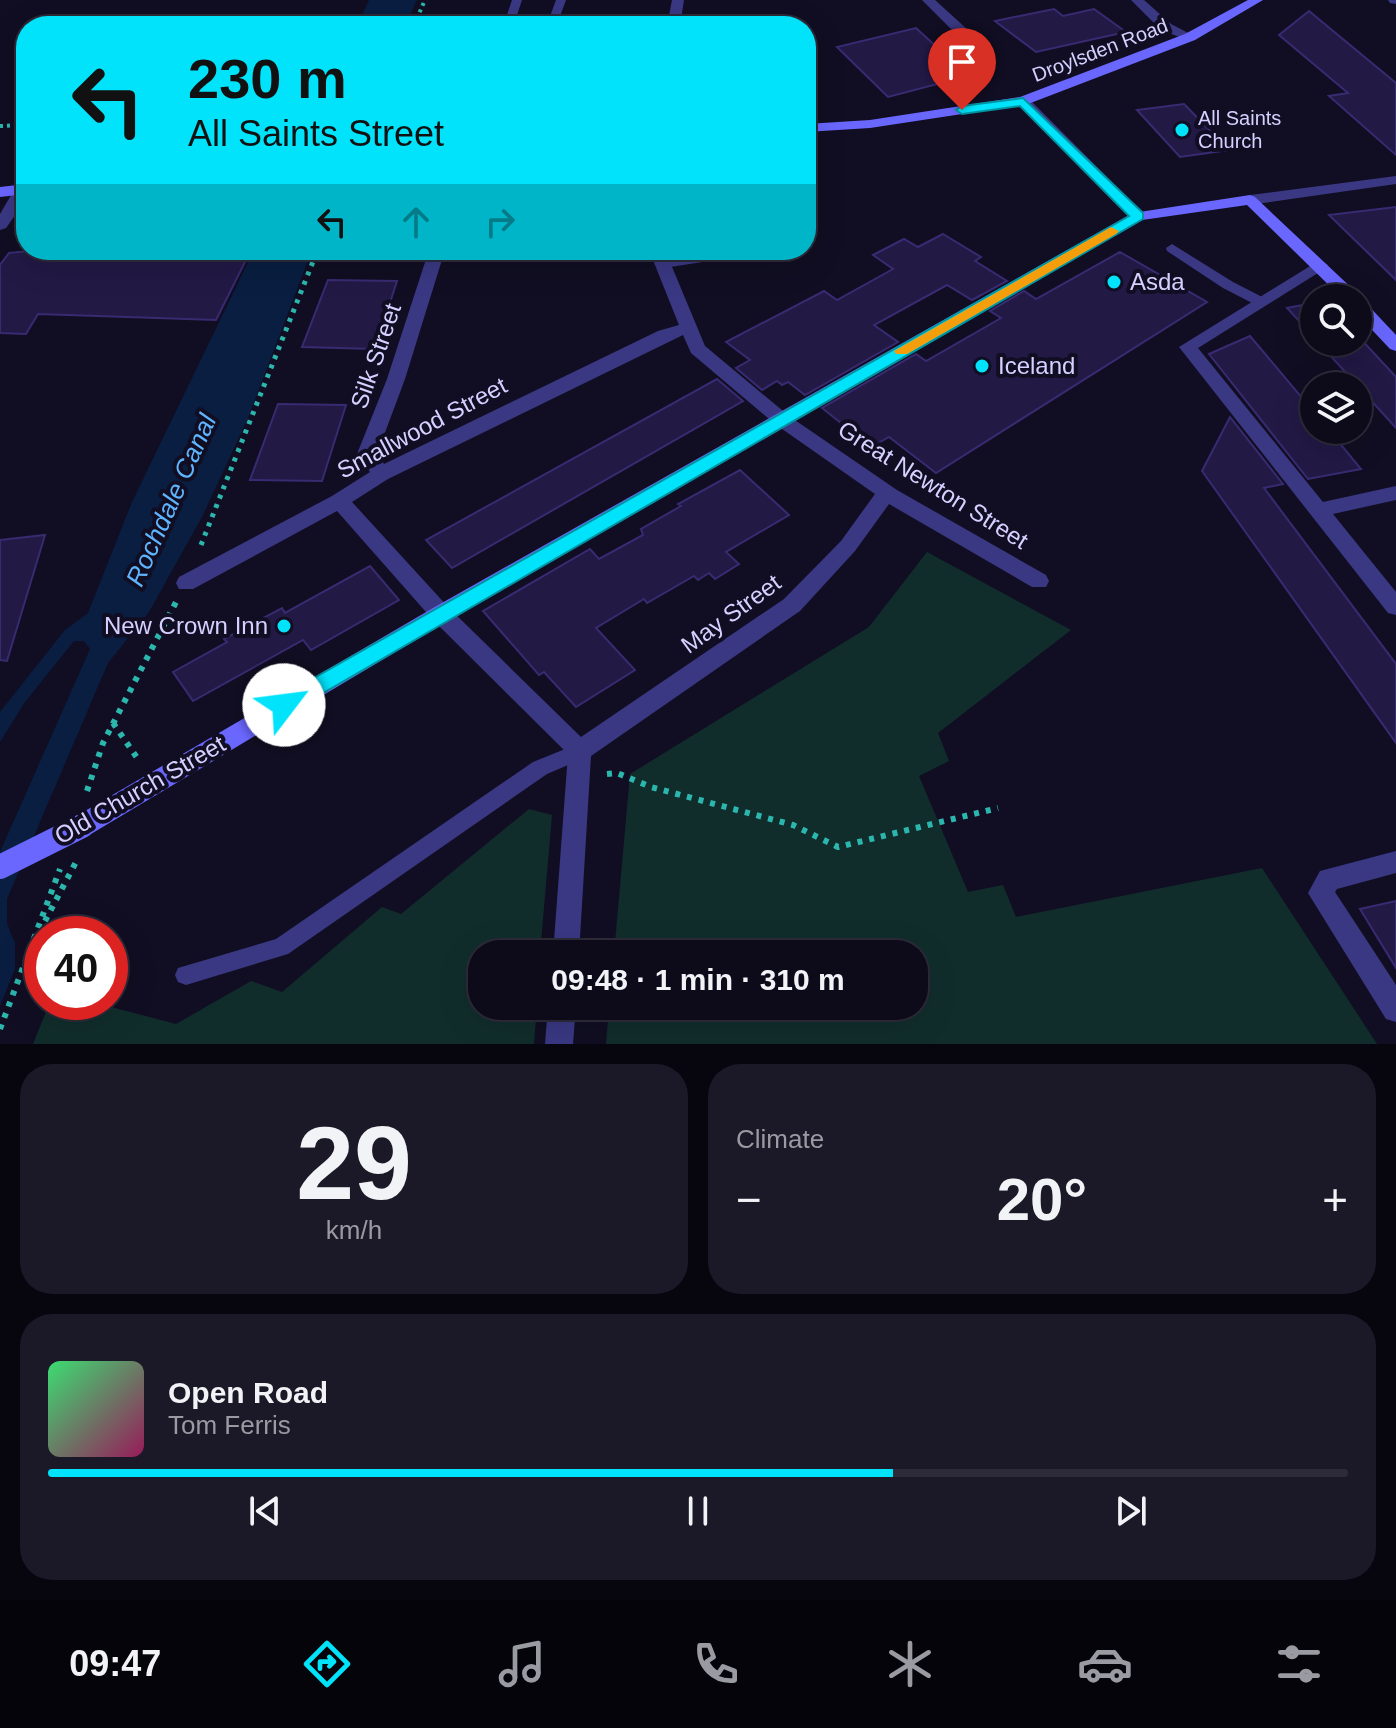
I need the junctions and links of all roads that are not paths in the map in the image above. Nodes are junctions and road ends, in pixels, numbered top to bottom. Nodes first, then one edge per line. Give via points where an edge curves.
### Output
1 (928, 0) edge
2 (1137, 0) edge
3 (1257, 0) edge
4 (963, 33) dead end
5 (1190, 37) junction
6 (1023, 101) junction
7 (816, 127) edge
8 (1396, 180) edge
9 (1250, 200) junction
10 (16, 203) edge
11 (1138, 216) junction
12 (0, 225) edge
13 (1172, 248) dead end
14 (434, 260) edge
15 (661, 260) edge
16 (1320, 265) junction
17 (1338, 284) edge
18 (1261, 302) junction
19 (1372, 320) edge
20 (687, 328) junction
21 (1396, 345) edge
22 (782, 420) junction
23 (381, 474) junction
24 (887, 492) junction
25 (1395, 495) edge
26 (339, 501) junction
27 (1320, 510) junction
28 (1039, 581) dead end
29 (186, 583) road end
30 (1396, 607) edge
31 (441, 614) junction
32 (580, 751) junction
33 (1396, 862) edge
34 (0, 867) edge
35 (567, 940) edge
36 (186, 975) dead end
37 (1396, 1009) edge
38 (561, 1020) edge
39 (559, 1044) edge

1 - 4 street
2 - 5 street via 1166,27
3 - 5 street, Droylsden Road
5 - 6 street, Droylsden Road
6 - 7 street, Droylsden Road
6 - 11 street
8 - 9 street
9 - 11 street, Old Church Street
9 - 16 street
10 - 12 street
11 - 22 street, Old Church Street
13 - 18 lane
14 - 23 street, Silk Street via 367,454
15 - 20 street, Great Newton Street
16 - 17 street
16 - 18 street
18 - 27 street via 1188,347
19 - 21 street
20 - 22 street, Great Newton Street via 697,349
20 - 23 street, Smallwood Street
22 - 24 street, Great Newton Street
22 - 31 street, Old Church Street
23 - 26 street, Smallwood Street
24 - 28 street, Great Newton Street
24 - 32 street, May Street via 848,546 792,605
25 - 27 street
26 - 29 street, Smallwood Street
26 - 31 street
27 - 30 street
31 - 32 street
31 - 34 street, Old Church Street, bridge via 92,820
32 - 35 street
32 - 36 lane via 540,768 281,947
33 - 37 street via 1329,879 1321,893
38 - 39 street

